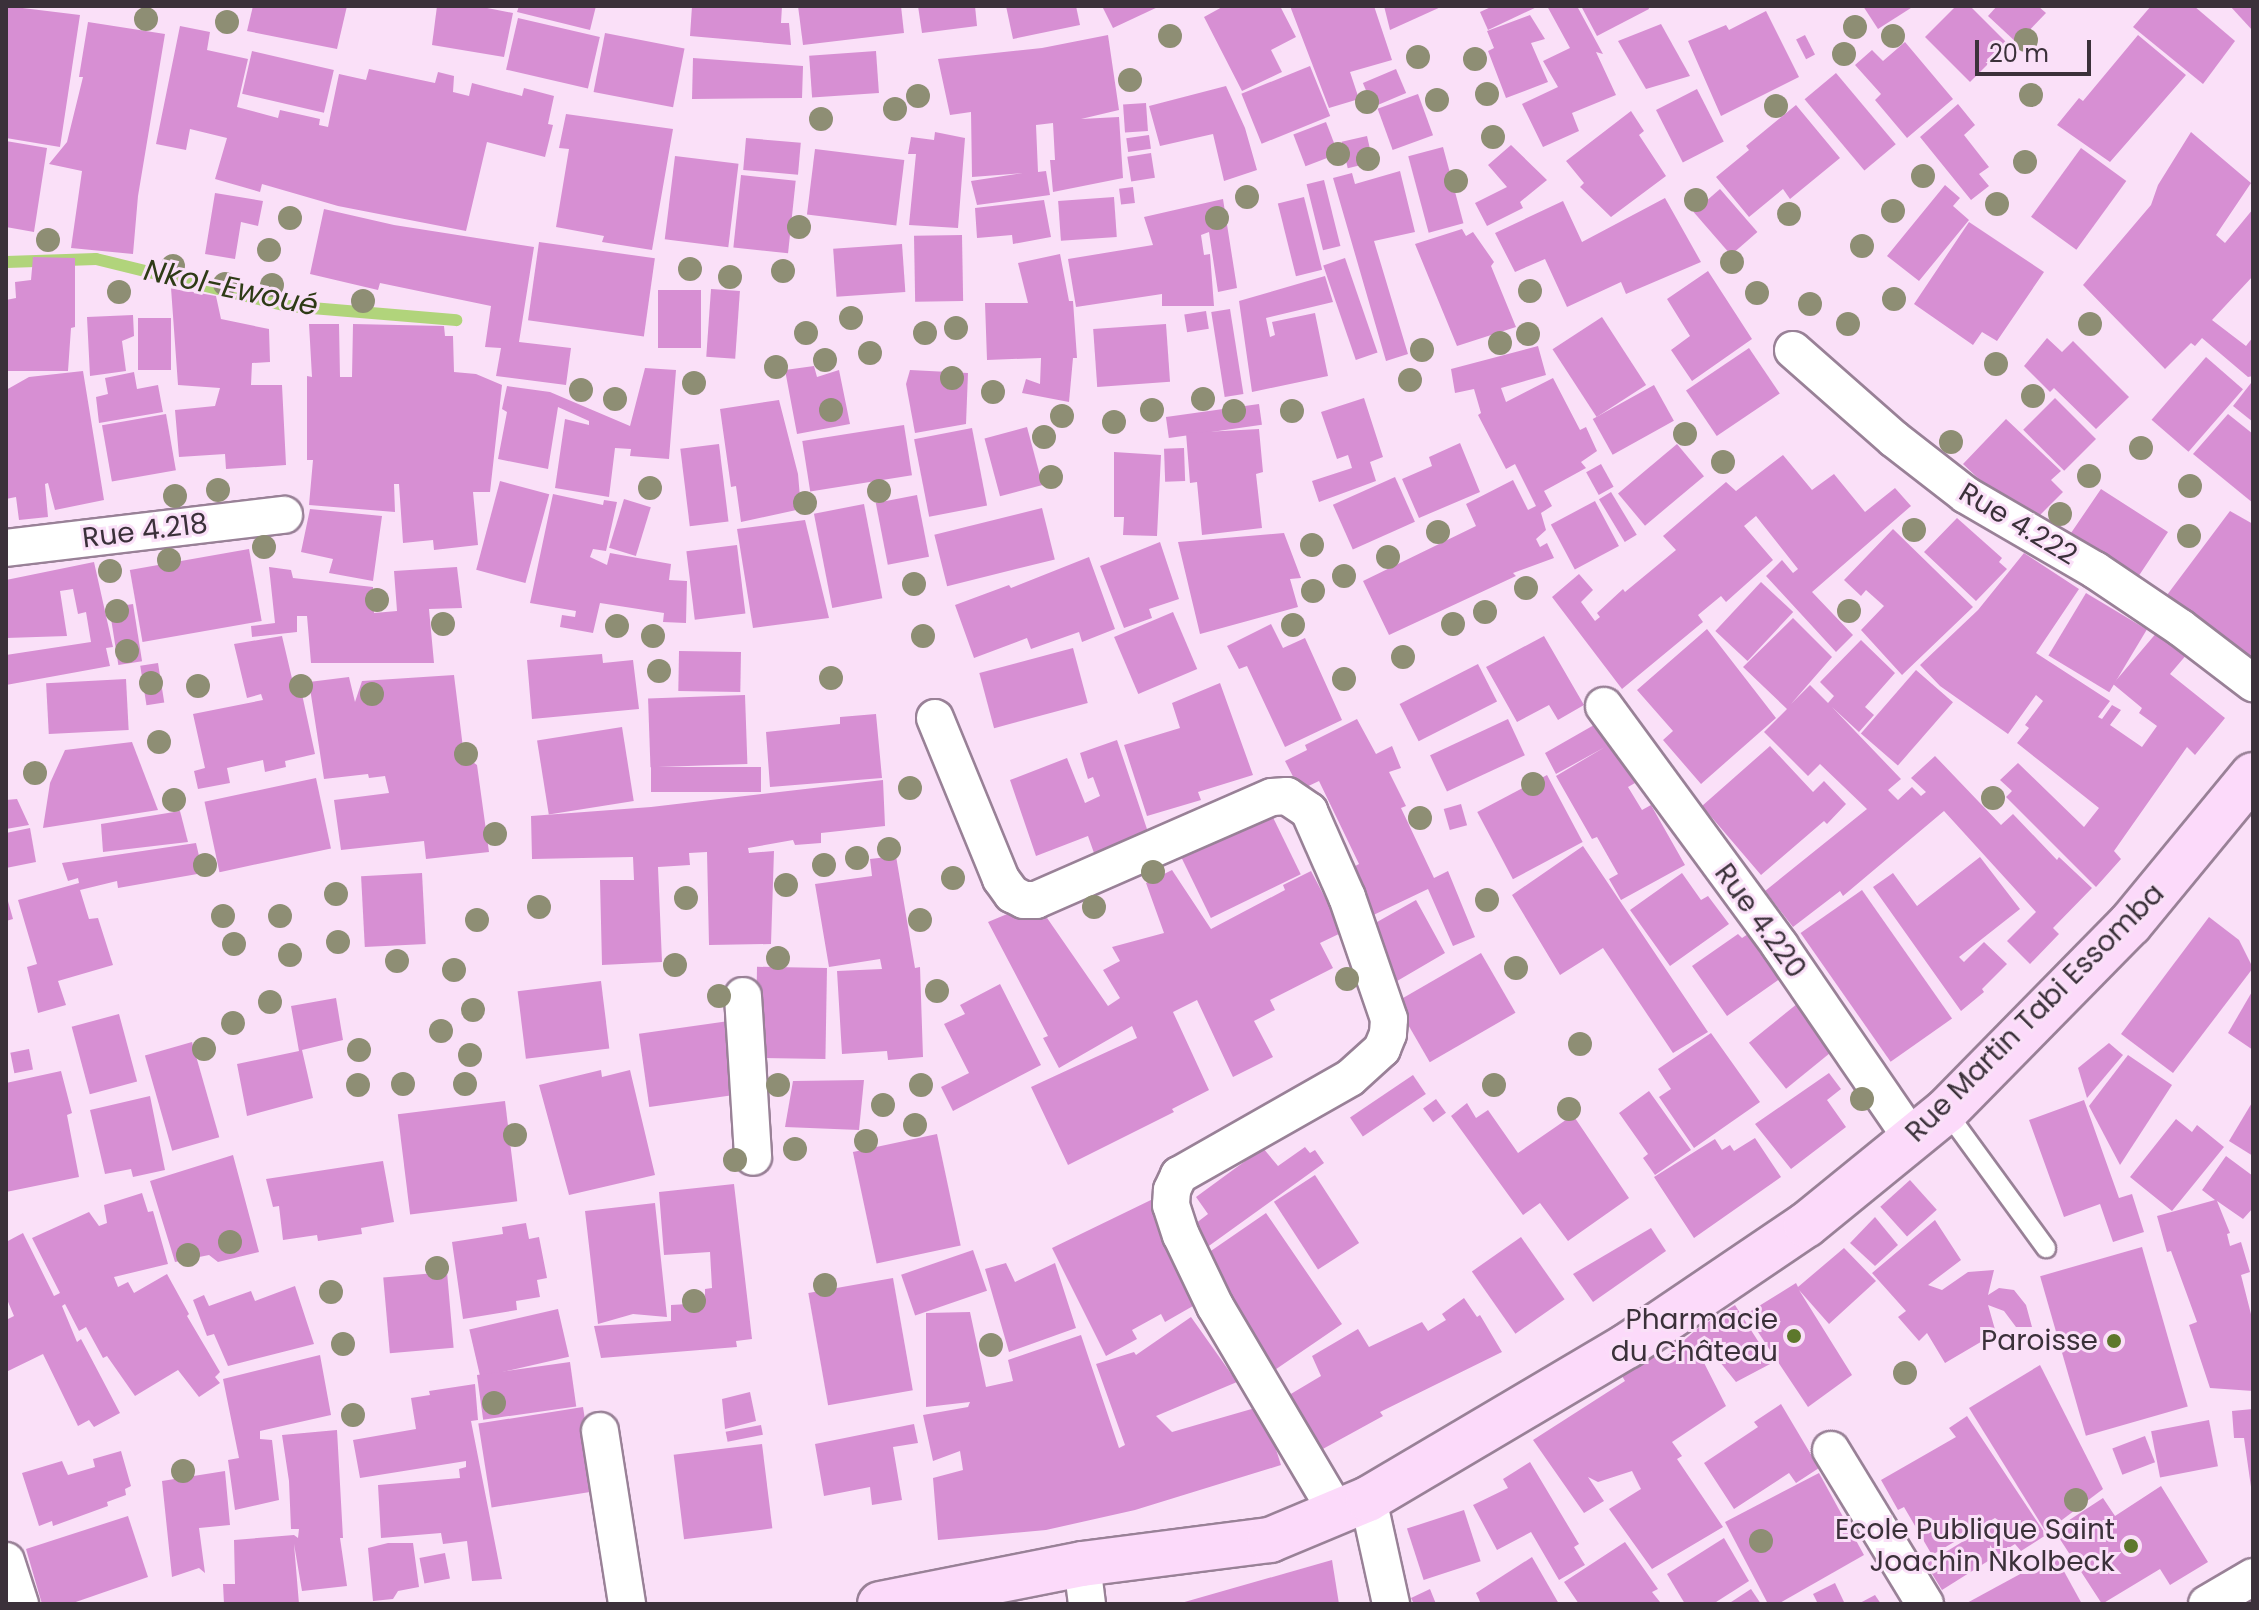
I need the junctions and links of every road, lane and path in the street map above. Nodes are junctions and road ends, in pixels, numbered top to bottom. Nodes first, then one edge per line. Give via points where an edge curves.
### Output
1 (1793, 350) dead end
2 (284, 515) dead end
3 (6, 548) edge
4 (2253, 683) edge
5 (1604, 706) dead end
6 (935, 718) dead end
7 (2253, 775) edge
8 (743, 996) dead end
9 (1946, 1111) junction
10 (1912, 1139) junction
11 (753, 1157) dead end
12 (2046, 1248) dead end
13 (600, 1431) dead end
14 (1831, 1450) dead end
15 (1353, 1506) junction
16 (6, 1561) edge
17 (2253, 1577) edge
18 (1084, 1584) edge
19 (20, 1604) edge
20 (627, 1604) edge
21 (880, 1604) edge
22 (1391, 1604) edge
23 (1925, 1604) edge
24 (2207, 1604) edge

1 - 4 street, Rue 4.222 via 1966,495 2095,570
2 - 3 street, Rue 4.218
5 - 10 street, Rue 4.220 via 1780,946
6 - 15 street via 1001,879 1024,900 1036,900 1272,797 1287,796 1309,811 1352,911 1389,1019 1388,1034 1382,1049 1350,1078 1179,1175 1171,1205 1232,1338
7 - 9 main road, Rue Martin Tabi Essomba via 2130,924
8 - 11 street
9 - 10 main road, Rue Martin Tabi Essomba
9 - 12 lane
10 - 15 main road, Rue Martin Tabi Essomba via 1806,1225 1627,1346
13 - 20 street
14 - 23 street
15 - 18 main road, Rue Martin Tabi Essomba via 1270,1540
15 - 22 street
16 - 19 street
17 - 24 street
18 - 21 main road, Rue Martin Tabi Essomba

